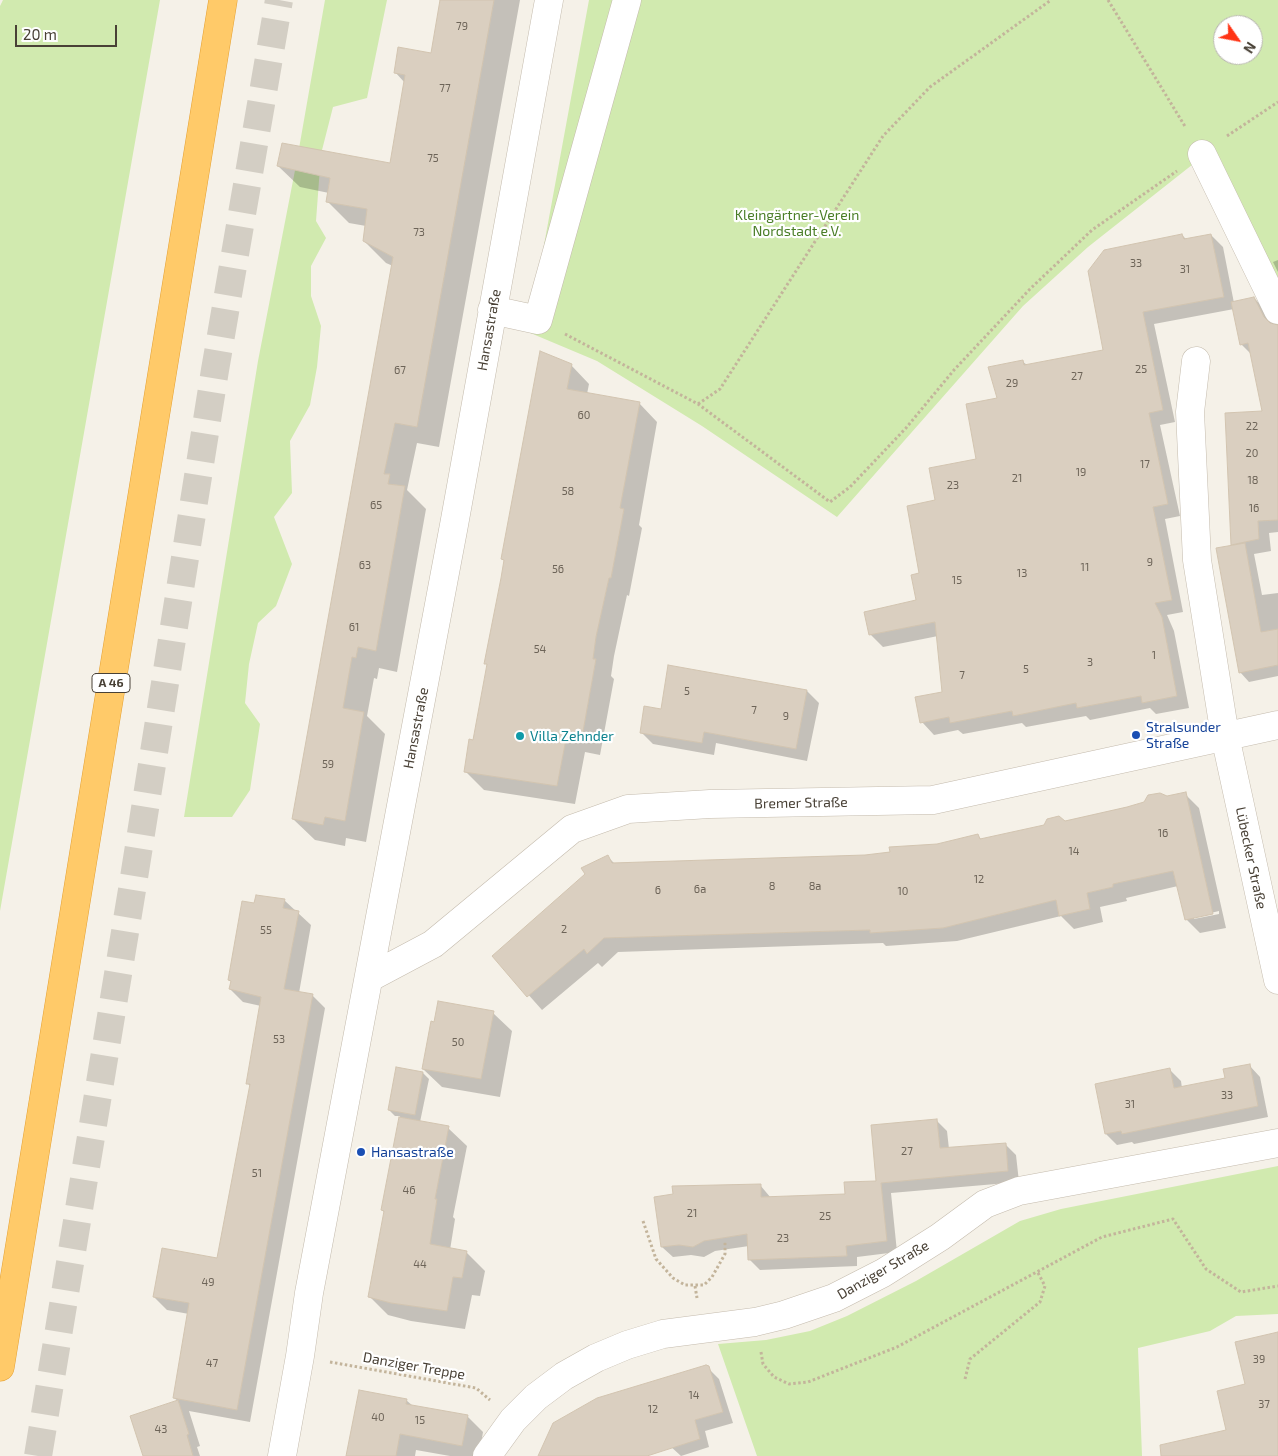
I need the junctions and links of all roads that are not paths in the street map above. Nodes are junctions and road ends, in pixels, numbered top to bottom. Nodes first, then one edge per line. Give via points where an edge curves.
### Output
1 (223, 0) edge
2 (549, 0) edge
3 (635, 2) edge
4 (1195, 143) road end
5 (492, 310) junction
6 (1278, 310) edge
7 (1196, 361) dead end
8 (1278, 724) edge
9 (1224, 736) junction
10 (368, 978) junction
11 (1278, 980) edge
12 (1278, 1143) edge
13 (0, 1367) edge
14 (282, 1456) edge
15 (487, 1456) edge

1 - 13 highway, A 46
2 - 5 street, Hansastraße
3 - 5 street via 538,320
4 - 6 street
5 - 10 street, Hansastraße
7 - 9 street via 1190,412 1197,560
8 - 9 street, Bremer Straße
9 - 10 street, Bremer Straße via 932,800 710,804 628,809 572,829 433,944
9 - 11 street, Lübecker Straße
10 - 14 street, Hansastraße
12 - 15 street, Danziger Straße via 1019,1191 985,1204 883,1273 834,1298 755,1322 663,1334 627,1345 564,1376 536,1397 513,1420

